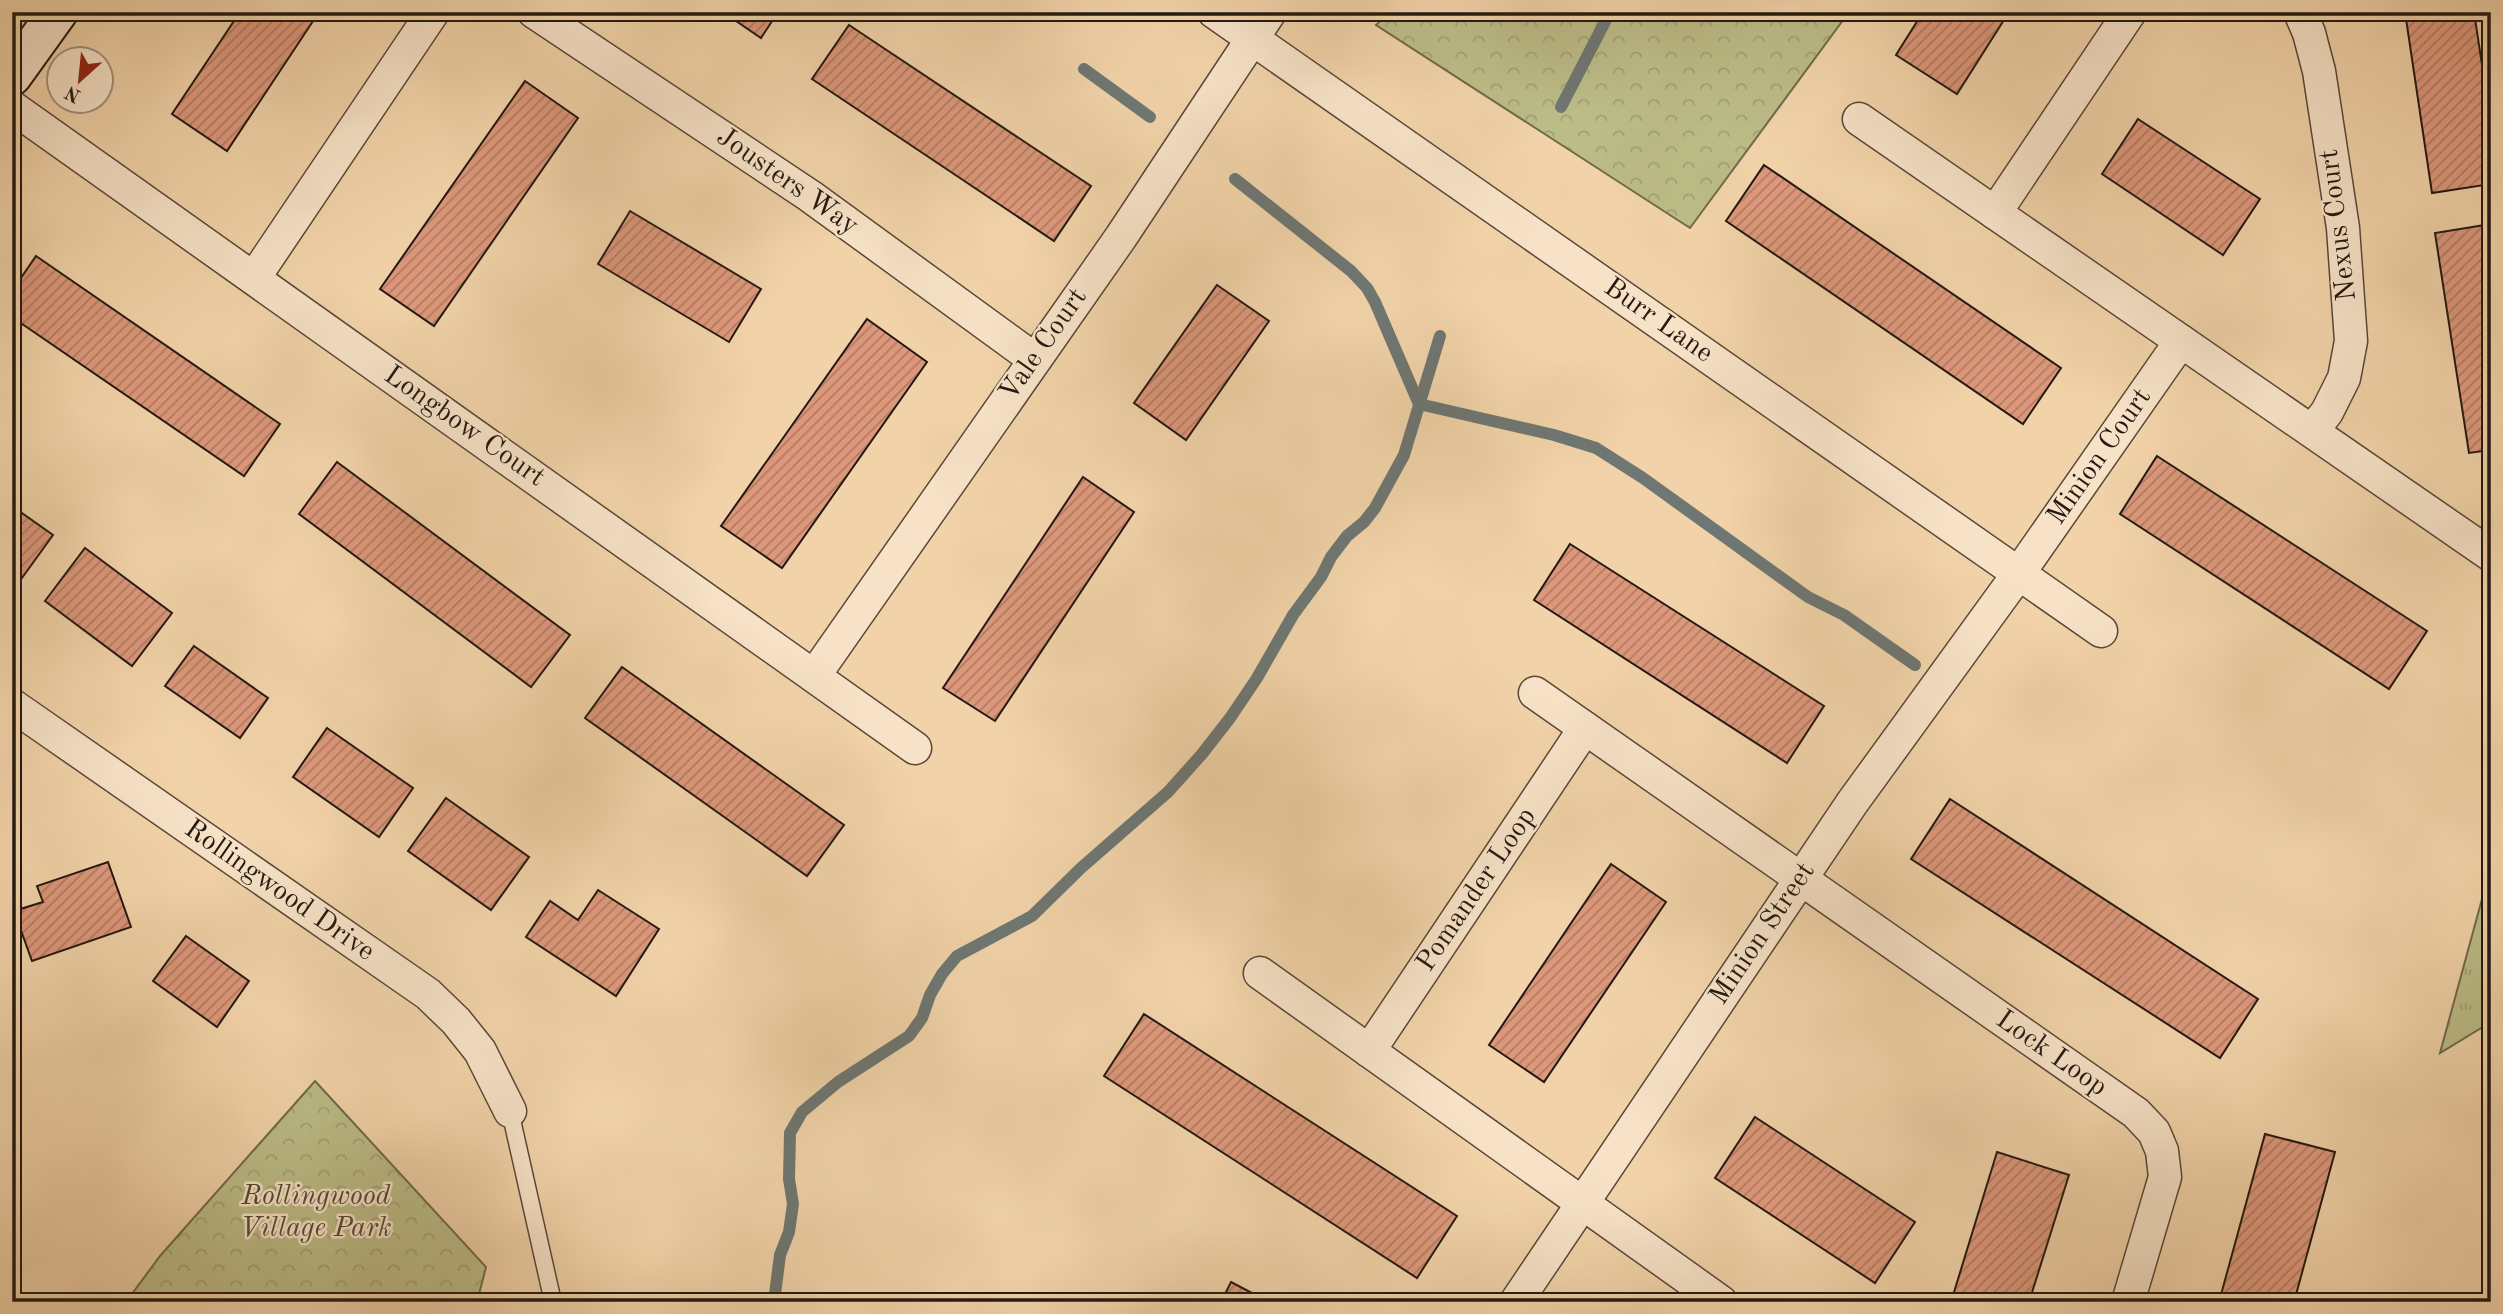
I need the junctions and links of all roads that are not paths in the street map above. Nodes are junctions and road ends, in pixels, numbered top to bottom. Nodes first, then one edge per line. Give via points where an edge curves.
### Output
1 (58, 12) edge
2 (433, 12) edge
3 (534, 12) edge
4 (1214, 12) edge
5 (1270, 12) edge
6 (2130, 12) edge
7 (2300, 12) edge
8 (1251, 38) junction
9 (12, 76) edge
10 (12, 107) edge
11 (1859, 119) dead end
12 (1995, 213) junction
13 (254, 278) junction
14 (2181, 341) junction
15 (1034, 359) junction
16 (2312, 431) junction
17 (2491, 555) edge
18 (2019, 573) junction
19 (2101, 631) dead end
20 (814, 676) junction
21 (1535, 692) dead end
22 (15, 713) edge
23 (1585, 728) junction
24 (915, 748) dead end
25 (1800, 880) junction
26 (1260, 973) dead end
27 (1369, 1051) junction
28 (510, 1111) joint
29 (1581, 1203) junction
30 (554, 1302) edge
31 (1516, 1302) edge
32 (1721, 1302) edge
33 (2128, 1302) edge

1 - 9 main road
2 - 13 street
3 - 15 street, Jousters Way via 810,196
4 - 8 street, Burr Lane
5 - 8 street, Vale Court
6 - 12 street
7 - 16 street, Nexus Court via 2319,71 2343,228 2351,341 2344,378
8 - 15 street, Vale Court via 1121,237
8 - 18 street, Burr Lane
10 - 13 street, Longbow Court
11 - 12 street
12 - 14 street
13 - 20 street, Longbow Court
14 - 16 street
14 - 18 street, Minion Court
15 - 20 street, Vale Court
16 - 17 street
18 - 19 street, Burr Lane
18 - 25 street, Minion Street
20 - 24 street, Longbow Court
21 - 23 street
22 - 28 street, Rollingwood Drive via 428,994 480,1051
23 - 25 street
23 - 27 street, Pomander Loop
25 - 29 street, Minion Street
25 - 33 street, Lock Loop via 2136,1113 2154,1132 2165,1177
26 - 27 street
27 - 29 street
28 - 30 lane
29 - 31 street, Minion Street
29 - 32 street

